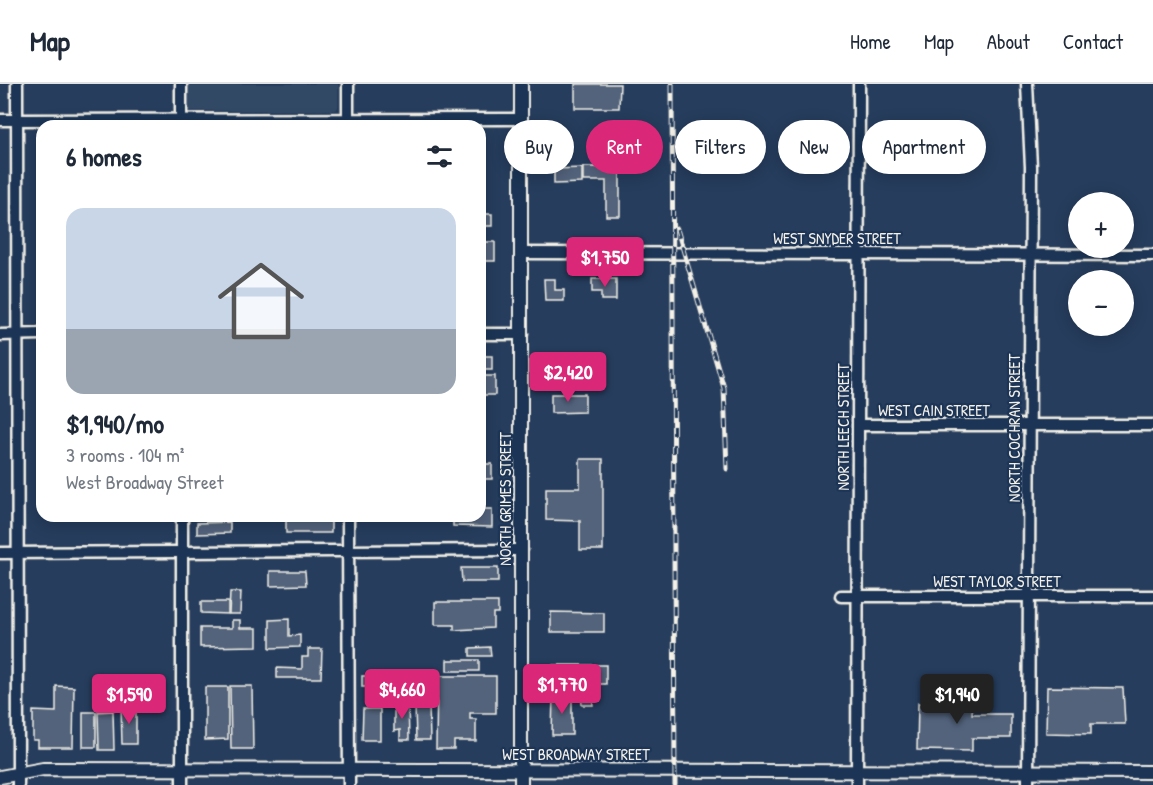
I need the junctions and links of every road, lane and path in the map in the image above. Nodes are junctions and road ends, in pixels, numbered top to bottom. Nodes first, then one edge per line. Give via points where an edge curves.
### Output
1 (17, 84) edge
2 (181, 84) edge
3 (348, 84) edge
4 (521, 84) edge
5 (859, 84) edge
6 (1027, 84) edge
7 (521, 119) junction
8 (0, 120) edge
9 (18, 120) junction
10 (36, 120) edge
11 (181, 120) edge
12 (348, 120) edge
13 (478, 120) edge
14 (521, 253) junction
15 (859, 254) junction
16 (1030, 255) junction
17 (1153, 255) edge
18 (36, 334) edge
19 (486, 334) edge
20 (522, 334) junction
21 (0, 335) edge
22 (16, 335) junction
23 (859, 425) junction
24 (1029, 425) junction
25 (1153, 425) edge
26 (182, 522) edge
27 (348, 522) edge
28 (522, 550) junction
29 (348, 551) junction
30 (183, 552) junction
31 (0, 553) edge
32 (18, 553) junction
33 (857, 595) junction
34 (842, 596) dead end
35 (1028, 596) junction
36 (1153, 596) edge
37 (182, 770) junction
38 (349, 770) junction
39 (521, 771) junction
40 (856, 771) junction
41 (1028, 772) junction
42 (1153, 772) edge
43 (0, 777) edge
44 (18, 779) edge
45 (183, 785) edge
46 (349, 785) edge
47 (521, 785) edge
48 (857, 785) edge
49 (1028, 785) edge

1 - 9 street
2 - 11 street
3 - 12 street
4 - 7 main road, NORTH GRIMES STREET
5 - 15 street, NORTH LEECH STREET
6 - 16 street, NORTH COCHRAN STREET
7 - 13 street
7 - 14 main road, NORTH GRIMES STREET
8 - 9 street
9 - 10 street
9 - 22 street
14 - 15 street, WEST SNYDER STREET
14 - 20 main road, NORTH GRIMES STREET
15 - 16 street, WEST SNYDER STREET
15 - 23 street, NORTH LEECH STREET
16 - 17 street, WEST SNYDER STREET
16 - 24 street, NORTH COCHRAN STREET
18 - 22 street
19 - 20 street
20 - 28 main road, NORTH GRIMES STREET
21 - 22 street
22 - 32 street
23 - 24 street, WEST CAIN STREET
23 - 33 street, NORTH LEECH STREET
24 - 25 street, WEST CAIN STREET
24 - 35 street, NORTH COCHRAN STREET
26 - 30 street
27 - 29 street
28 - 29 street
28 - 39 main road, NORTH GRIMES STREET
29 - 30 street
29 - 38 street
30 - 32 street
30 - 37 street
31 - 32 street
32 - 44 street
33 - 34 street, WEST TAYLOR STREET
33 - 35 street, WEST TAYLOR STREET
33 - 40 street, NORTH LEECH STREET
35 - 36 street, WEST TAYLOR STREET
35 - 41 street, NORTH COCHRAN STREET
37 - 38 main road, WEST BROADWAY STREET
37 - 44 main road, WEST BROADWAY STREET via 43,769
37 - 45 street
38 - 39 main road, WEST BROADWAY STREET
38 - 46 street
39 - 40 main road, WEST BROADWAY STREET
39 - 47 main road, NORTH GRIMES STREET
40 - 41 main road, WEST BROADWAY STREET
40 - 48 street, NORTH LEECH STREET
41 - 42 main road, WEST BROADWAY STREET
41 - 49 street, NORTH COCHRAN STREET
43 - 44 main road, WEST BROADWAY STREET

